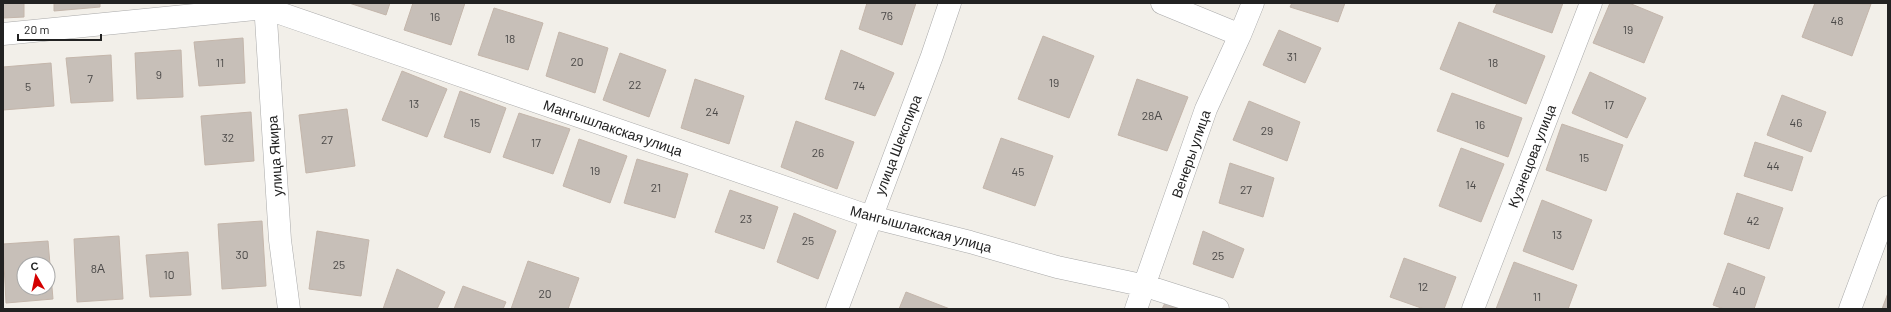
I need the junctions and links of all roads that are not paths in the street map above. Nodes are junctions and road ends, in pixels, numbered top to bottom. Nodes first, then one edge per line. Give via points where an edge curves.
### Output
1 (950, 3) edge
2 (1162, 3) edge
3 (1253, 3) edge
4 (1591, 3) edge
5 (265, 5) edge
6 (3, 34) edge
7 (1240, 35) junction
8 (1888, 206) edge
9 (871, 217) junction
10 (1146, 286) junction
11 (289, 309) edge
12 (837, 309) edge
13 (1136, 309) edge
14 (1218, 309) edge
15 (1473, 309) edge
16 (1850, 309) edge

1 - 9 street, улица Шекспира
2 - 7 street
3 - 7 street, Венеры улица
4 - 15 street, Кузнецова улица
5 - 6 street, Мангышлакская улица
5 - 9 street, Мангышлакская улица
5 - 11 street, улица Якира via 280,240
7 - 10 street, Венеры улица via 1206,109
8 - 16 street
9 - 10 street, Мангышлакская улица via 1057,267
9 - 12 street, улица Шекспира
10 - 13 street, Венеры улица
10 - 14 street, Мангышлакская улица

